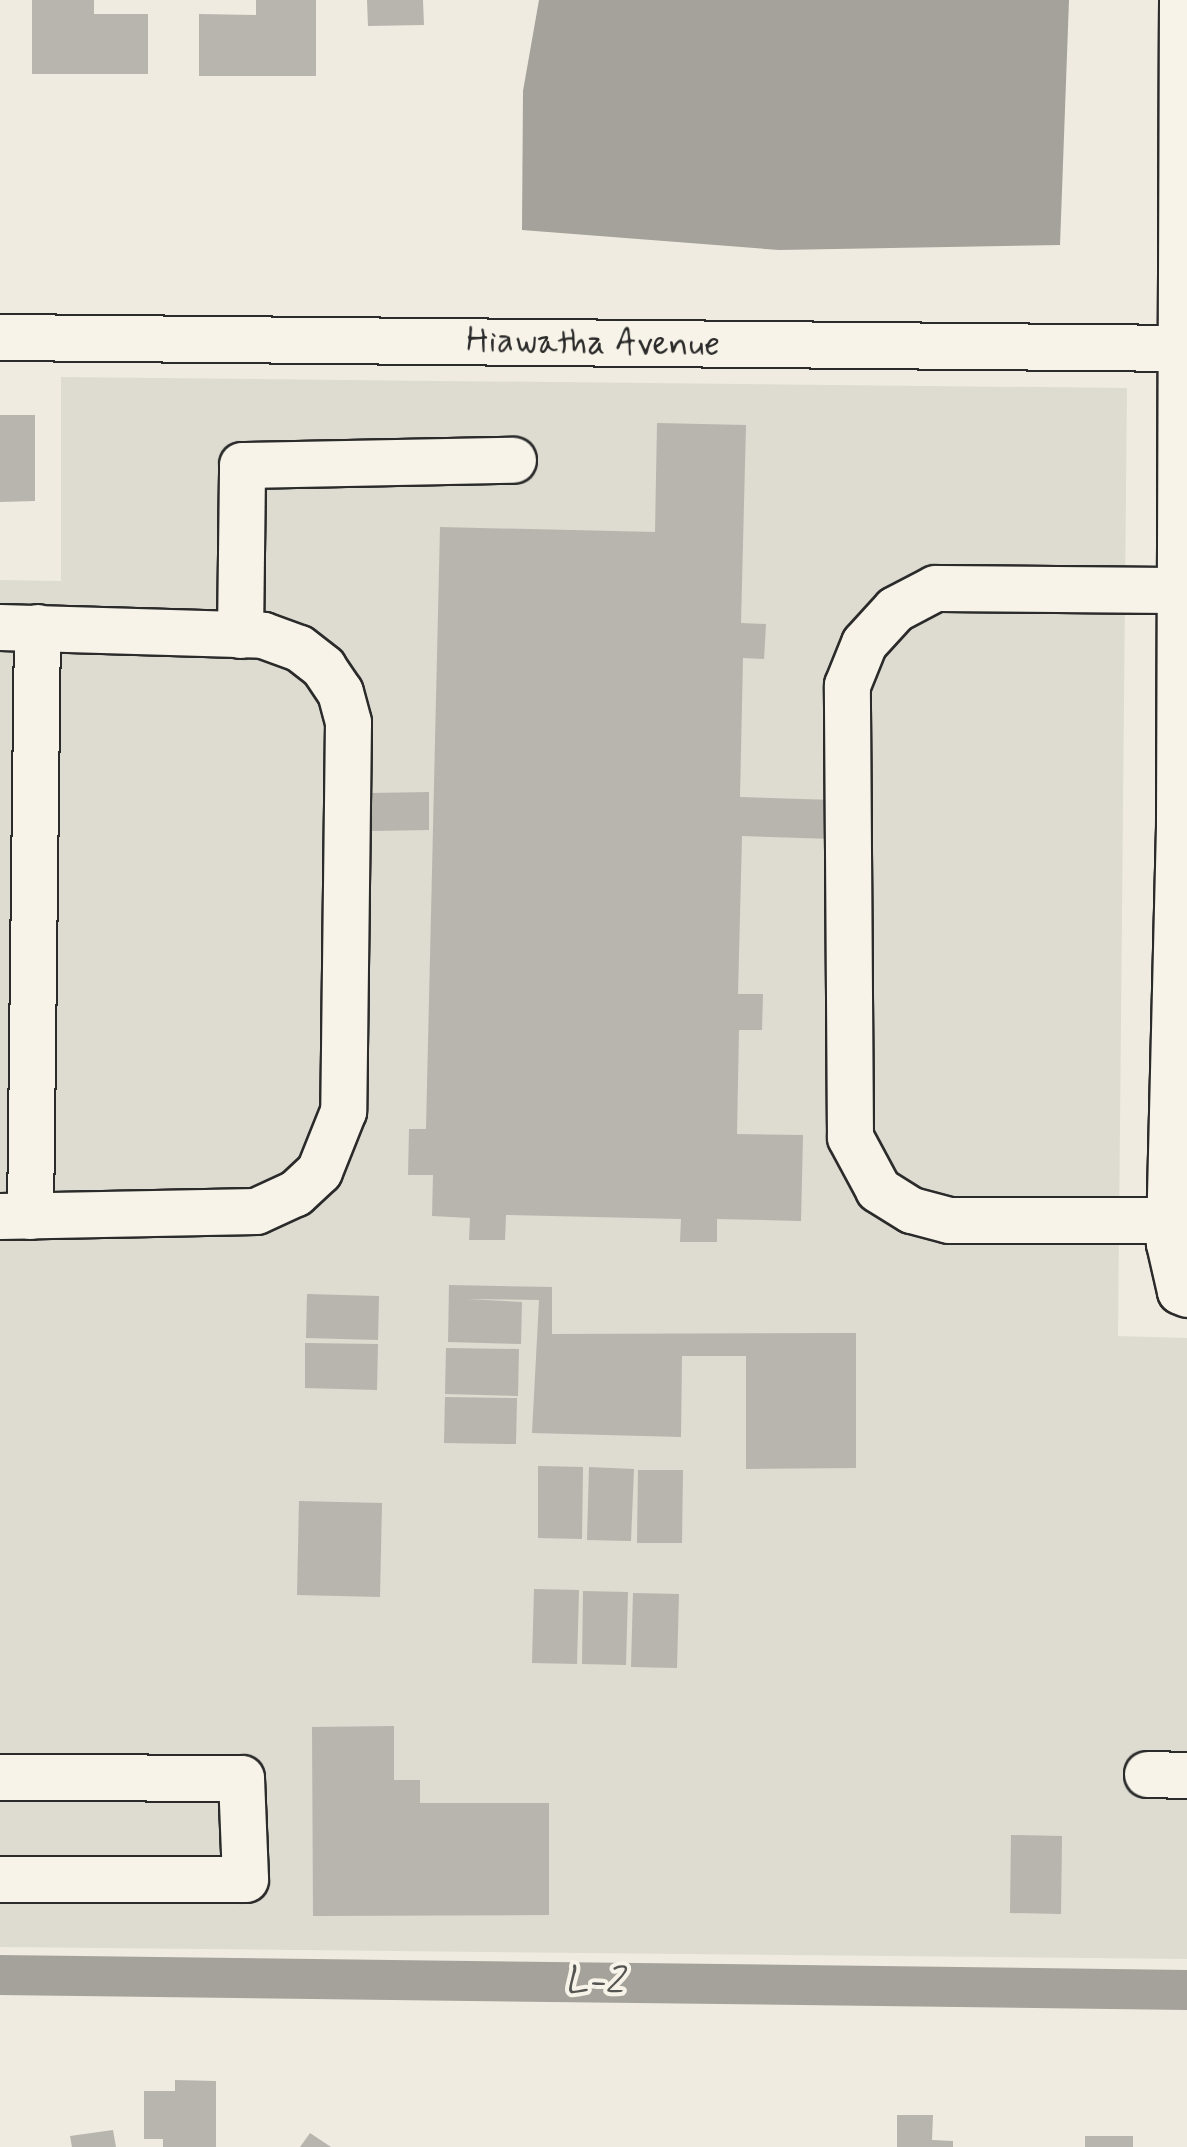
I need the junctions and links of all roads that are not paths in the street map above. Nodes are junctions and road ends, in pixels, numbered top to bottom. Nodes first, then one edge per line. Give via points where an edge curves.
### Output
1 (1182, 0) edge
2 (0, 337) edge
3 (1183, 348) edge
4 (513, 460) dead end
5 (1177, 590) junction
6 (19, 627) edge
7 (240, 635) junction
8 (1183, 826) edge
9 (15, 1216) edge
10 (1170, 1220) junction
11 (1184, 1292) edge
12 (0, 1777) edge
13 (0, 1880) edge

1 - 3 street
2 - 3 street, Hiawatha Avenue
3 - 5 street
4 - 7 street via 242,464
5 - 8 street
5 - 10 street via 935,588 895,610 874,632 847,685 850,1137 878,1189 911,1210 948,1220
6 - 7 street
6 - 9 street
7 - 9 street via 300,648 340,692 348,722 343,1111 336,1142 319,1171 295,1192 256,1210
8 - 10 street
10 - 11 street
12 - 13 street via 242,1778 245,1879

